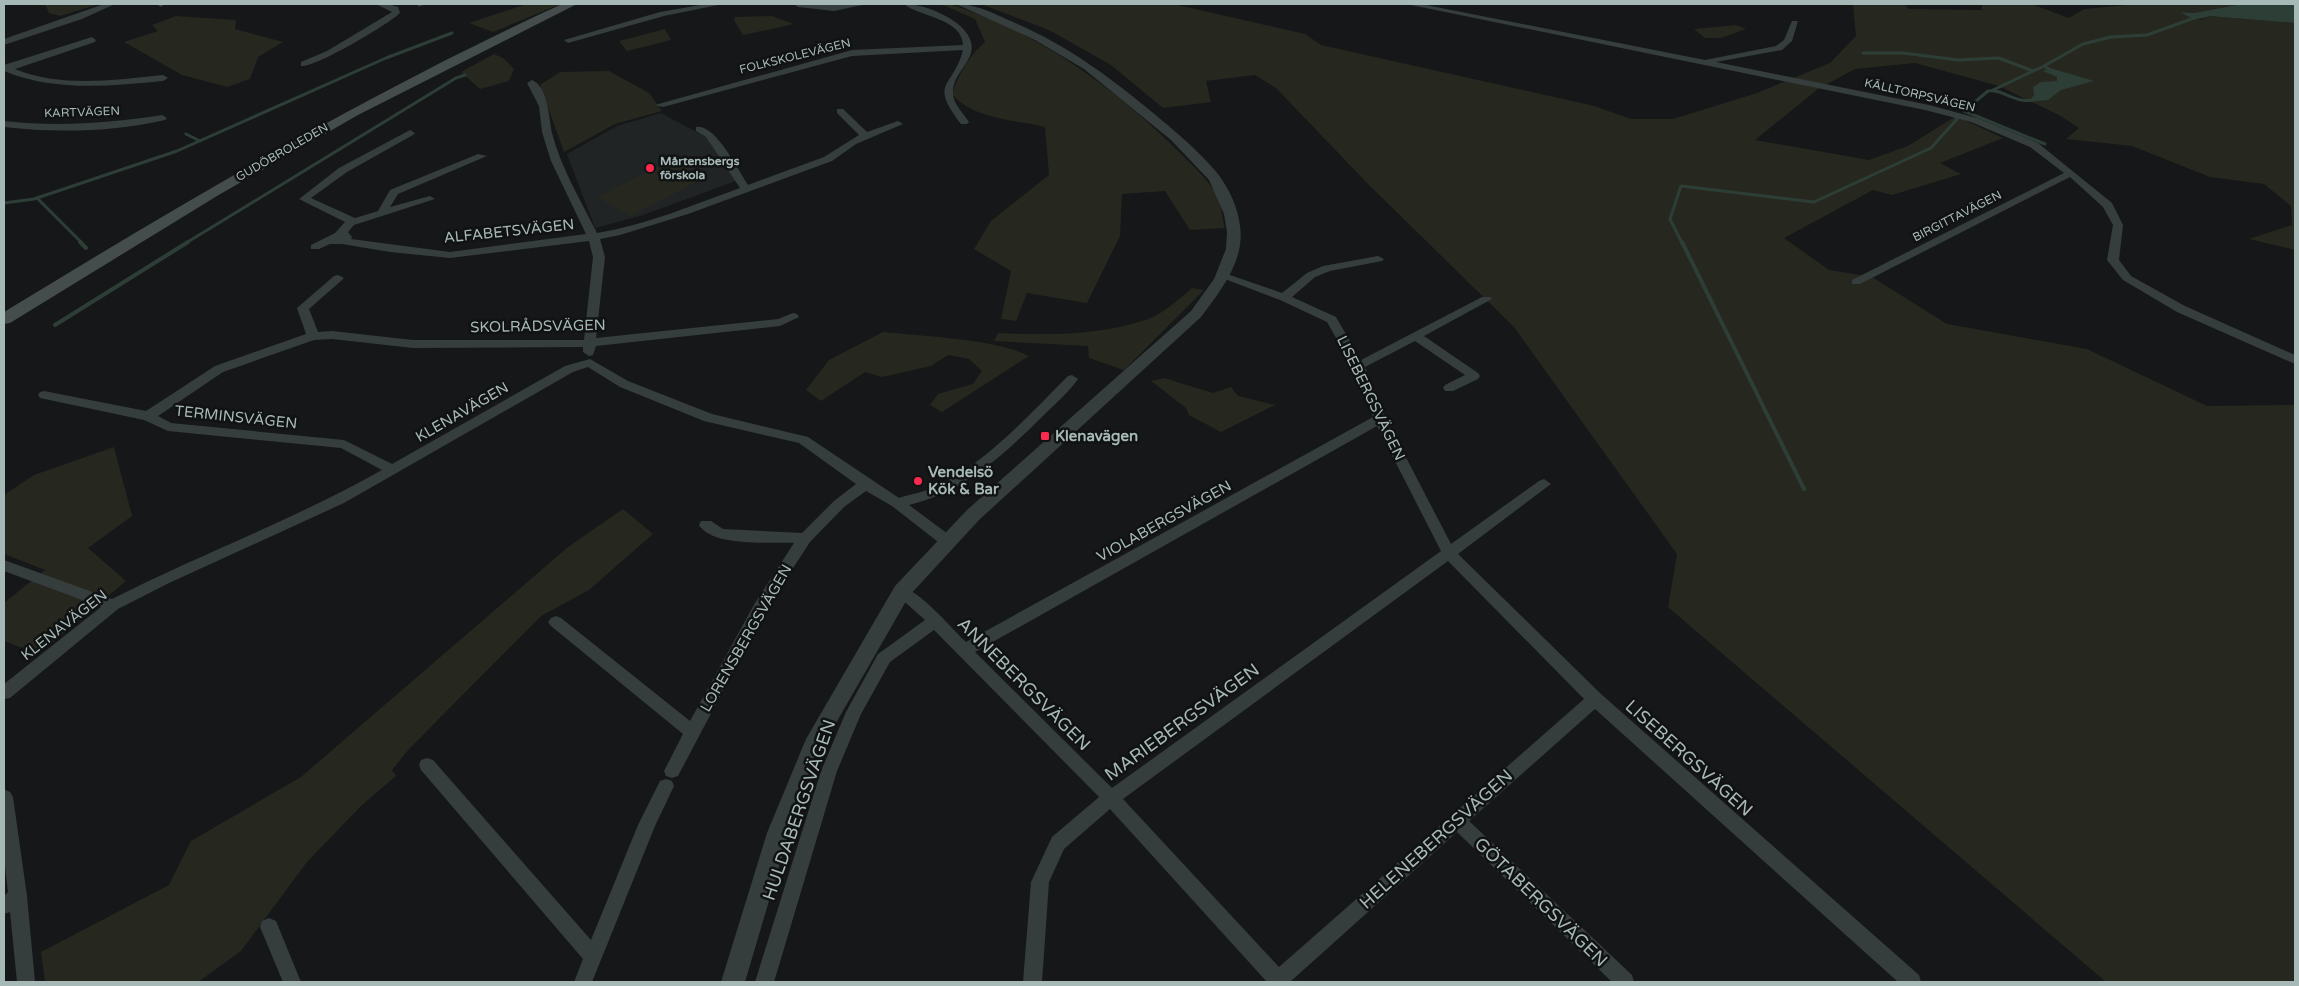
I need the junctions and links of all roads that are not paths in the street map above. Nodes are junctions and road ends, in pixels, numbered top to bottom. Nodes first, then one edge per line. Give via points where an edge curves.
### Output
1 (110, 4) edge
2 (380, 4) edge
3 (570, 4) edge
4 (719, 4) edge
5 (798, 4) edge
6 (863, 4) edge
7 (908, 4) edge
8 (961, 4) edge
9 (1410, 4) edge
10 (1795, 23) dead end
11 (92, 40) dead end
12 (568, 40) dead end
13 (4, 42) edge
14 (968, 47) junction
15 (1706, 62) junction
16 (304, 64) dead end
17 (7, 72) edge
18 (163, 78) dead end
19 (532, 83) dead end
20 (660, 105) dead end
21 (840, 111) dead end
22 (162, 118) dead end
23 (964, 122) dead end
24 (4, 124) edge
25 (898, 124) dead end
26 (699, 129) dead end
27 (410, 133) dead end
28 (867, 137) junction
29 (482, 156) dead end
30 (2071, 173) junction
31 (746, 189) junction
32 (430, 199) dead end
33 (382, 214) junction
34 (355, 222) junction
35 (592, 237) junction
36 (337, 238) junction
37 (315, 247) dead end
38 (1378, 259) dead end
39 (1223, 276) junction
40 (338, 278) dead end
41 (1856, 282) dead end
42 (1284, 298) junction
43 (1486, 299) dead end
44 (793, 317) dead end
45 (4, 319) edge
46 (313, 336) junction
47 (1417, 337) junction
48 (589, 344) junction
49 (2295, 360) edge
50 (590, 363) junction
51 (1358, 366) junction
52 (1072, 379) dead end
53 (1450, 388) dead end
54 (44, 395) dead end
55 (148, 416) junction
56 (1380, 419) junction
57 (393, 470) junction
58 (866, 484) junction
59 (1544, 484) dead end
60 (897, 503) junction
61 (706, 524) dead end
62 (805, 538) junction
63 (947, 541) junction
64 (1449, 553) junction
65 (4, 565) edge
66 (902, 591) junction
67 (113, 605) junction
68 (556, 622) dead end
69 (934, 622) junction
70 (963, 651) junction
71 (4, 693) edge
72 (1595, 699) junction
73 (692, 732) junction
74 (427, 765) dead end
75 (4, 797) edge
76 (1111, 798) junction
77 (1457, 821) junction
78 (11, 901) edge
79 (269, 928) dead end
80 (592, 955) junction
81 (1279, 981) edge
82 (26, 982) edge
83 (292, 982) edge
84 (582, 982) edge
85 (733, 982) edge
86 (764, 982) edge
87 (1032, 982) edge
88 (1625, 982) edge
89 (1912, 982) edge

1 - 13 street
2 - 16 street via 390,6 396,13 330,53
3 - 45 main road, GUDÖBROLEDEN via 450,61 325,127
4 - 12 street via 664,14
5 - 6 street via 850,10
7 - 14 street via 963,30
8 - 39 street via 998,18 1083,63 1161,125 1202,166 1222,190 1232,219 1232,255
9 - 15 street, KÄLLTORPSVÄGEN via 1472,12
10 - 15 street, KÄLLTORPSVÄGEN via 1788,41 1779,48
11 - 17 street, KARTVÄGEN
14 - 20 street, FOLKSKOLEVÄGEN via 852,53
14 - 23 street via 947,93
15 - 30 street, KÄLLTORPSVÄGEN via 1926,107 1974,120 2034,145
17 - 18 street, KARTVÄGEN via 71,83
19 - 35 street via 544,106 547,132 556,161
21 - 28 street
22 - 24 street, KARTVÄGEN via 79,126
25 - 28 street, ALFABETSVÄGEN
26 - 31 street via 710,135
27 - 34 street via 343,170 304,200
28 - 31 street, ALFABETSVÄGEN via 828,158
29 - 33 street via 394,192
30 - 41 street, BIRGITTAVÄGEN
30 - 49 street, KÄLLTORPSVÄGEN via 2108,205 2118,225 2113,260 2127,278 2181,309
31 - 35 street, ALFABETSVÄGEN via 684,212
32 - 33 street
33 - 34 street
34 - 36 street
35 - 36 street, ALFABETSVÄGEN via 450,254 390,249
35 - 48 street via 599,257
36 - 37 street
38 - 42 street via 1327,268 1311,275
39 - 42 street, LISEBERGSVÄGEN
39 - 63 street via 1196,314
40 - 46 street via 303,308
42 - 51 street, LISEBERGSVÄGEN via 1332,320
43 - 47 street
44 - 48 street, SKOLRÅDSVÄGEN via 780,322
46 - 48 street, SKOLRÅDSVÄGEN via 423,344
46 - 55 street, SKOLRÅDSVÄGEN via 219,369
47 - 51 street
47 - 53 street via 1474,376
48 - 50 street
50 - 57 street, KLENAVÄGEN via 570,369
50 - 58 street via 624,384 709,418 803,440
51 - 56 street, LISEBERGSVÄGEN
52 - 60 street via 1019,432 966,474 940,490
54 - 55 street, TERMINSVÄGEN
55 - 57 street, TERMINSVÄGEN via 168,427 344,444
56 - 64 street, LISEBERGSVÄGEN
56 - 70 street, VIOLABERGSVÄGEN
57 - 67 street, KLENAVÄGEN via 338,500
58 - 60 street
58 - 62 street, LORENSBERGSVÄGEN via 839,504
59 - 64 street
60 - 63 street
61 - 62 street via 720,534
62 - 73 street, LORENSBERGSVÄGEN via 760,607
63 - 66 street
64 - 72 street, LISEBERGSVÄGEN
64 - 76 street, MARIEBERGSVÄGEN
65 - 67 street
66 - 69 street, ANNEBERGSVÄGEN
66 - 85 street via 816,739 778,833
67 - 71 street, KLENAVÄGEN
68 - 73 street
69 - 70 street, ANNEBERGSVÄGEN
69 - 86 street, HULDABERGSVÄGEN via 884,658 854,712 829,771
70 - 76 street, ANNEBERGSVÄGEN
72 - 77 street, HELENEBERGSVÄGEN
72 - 89 street, LISEBERGSVÄGEN
73 - 80 street, LORENSBERGSVÄGEN
74 - 80 street
75 - 78 street
76 - 81 street, ANNEBERGSVÄGEN
76 - 87 street, MARIEBERGSVÄGEN via 1058,843 1040,882
77 - 81 street, HELENEBERGSVÄGEN
77 - 88 street, GÖTABERGSVÄGEN
78 - 82 street
79 - 83 street
80 - 84 street, LORENSBERGSVÄGEN

